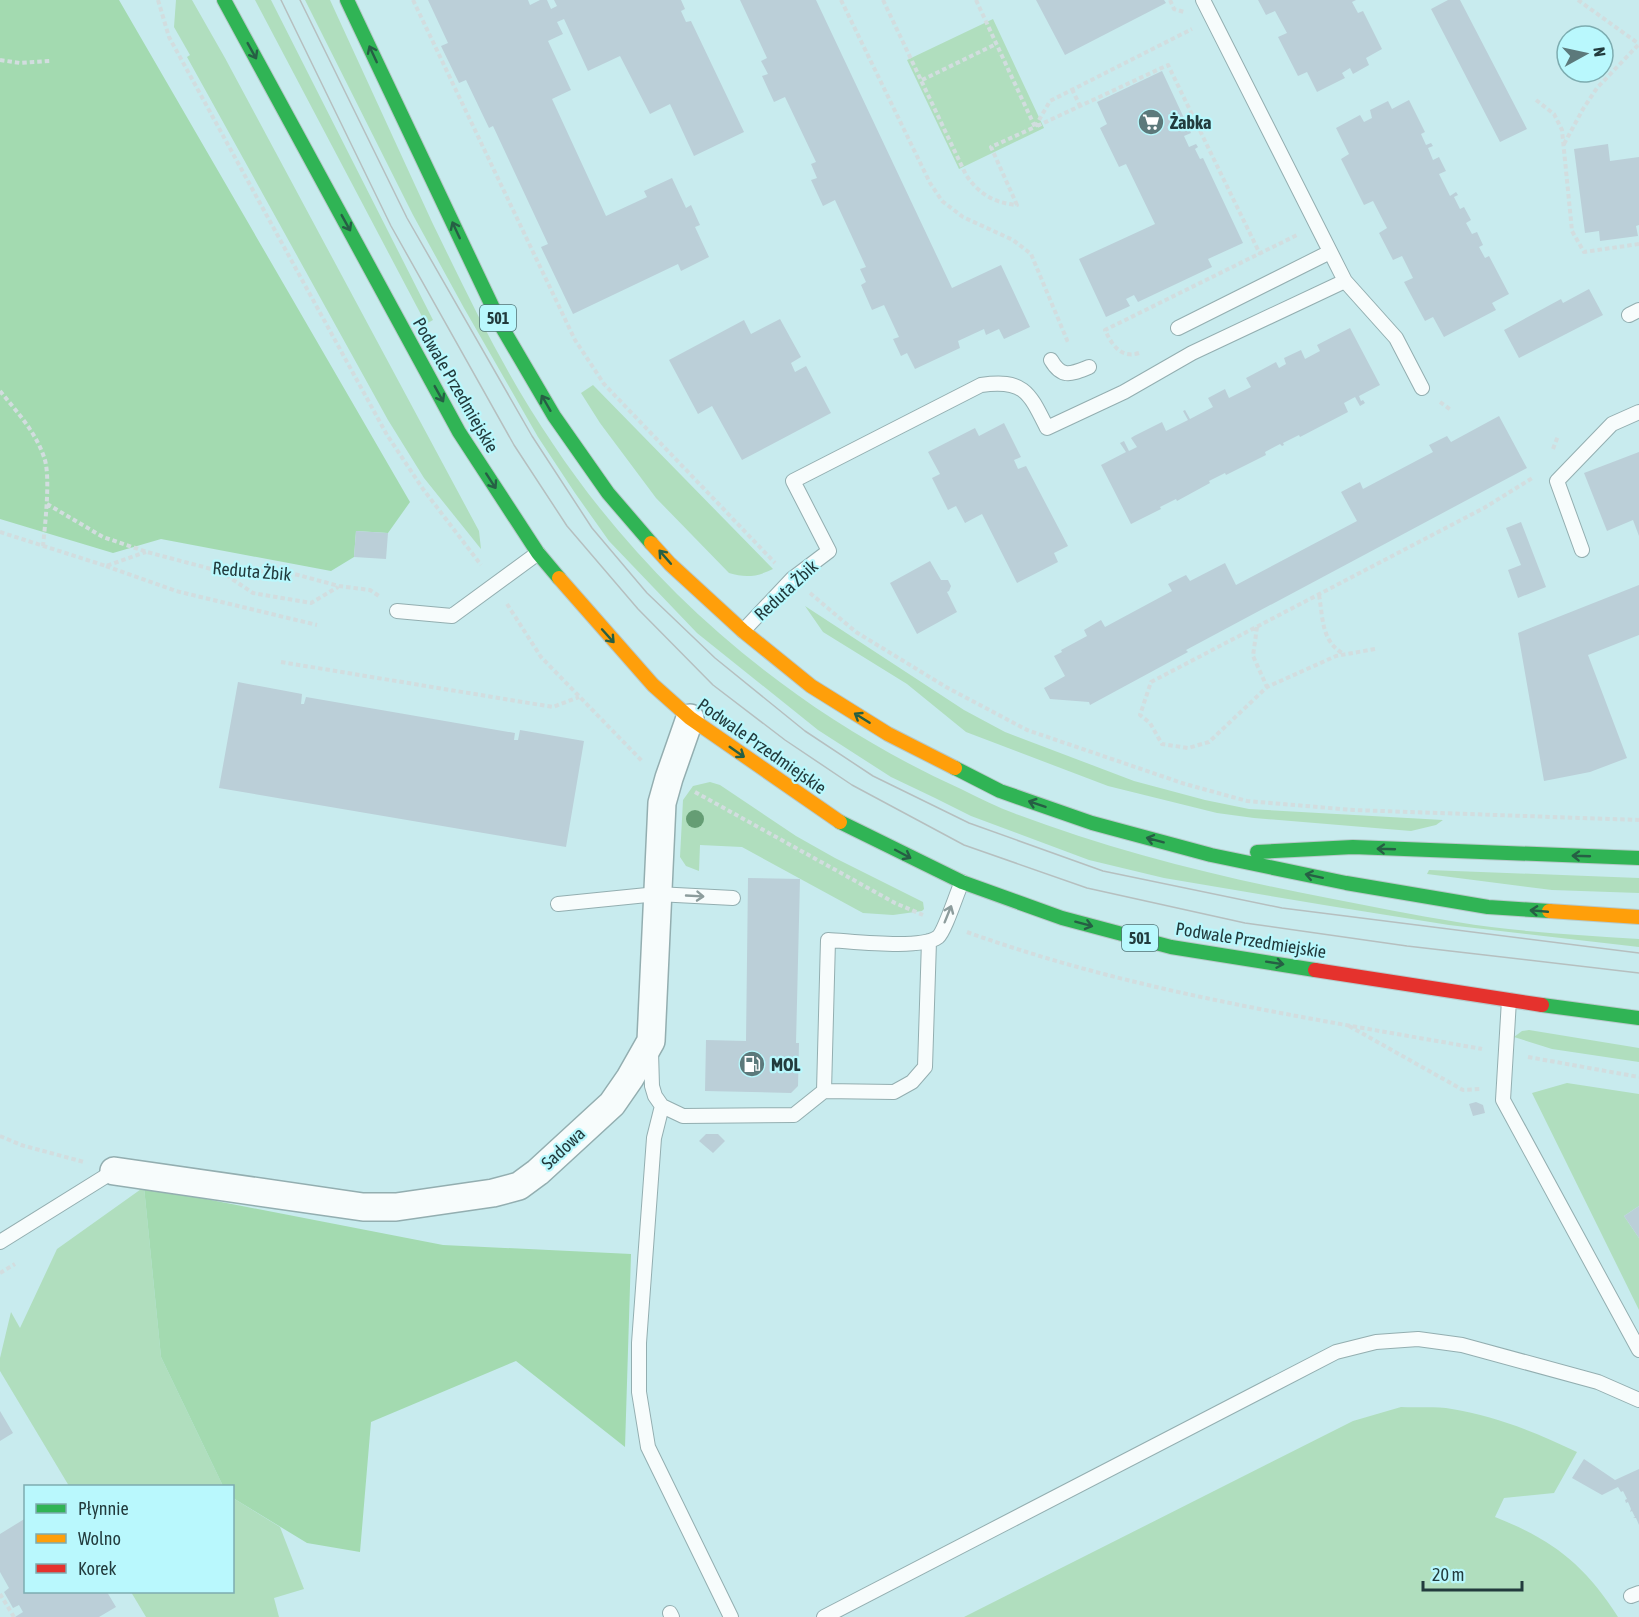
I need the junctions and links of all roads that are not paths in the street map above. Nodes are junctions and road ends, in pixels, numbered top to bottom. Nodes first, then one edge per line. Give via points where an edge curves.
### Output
1 (224, 0) edge
2 (347, 0) edge
3 (1203, 0) edge
4 (1330, 252) junction
5 (1344, 281) junction
6 (1178, 328) dead end
7 (1051, 360) dead end
8 (1089, 367) dead end
9 (1422, 388) dead end
10 (1639, 412) edge
11 (1582, 550) dead end
12 (538, 553) junction
13 (397, 610) road end
14 (743, 631) junction
15 (690, 717) junction
16 (1211, 855) junction
17 (1639, 858) edge
18 (962, 882) junction
19 (657, 894) junction
20 (733, 898) dead end
21 (558, 904) dead end
22 (1639, 917) edge
23 (929, 941) junction
24 (1509, 1000) junction
25 (1639, 1018) edge
26 (651, 1041) junction
27 (824, 1091) junction
28 (662, 1107) junction
29 (114, 1171) joint
30 (0, 1242) edge
31 (1639, 1350) edge
32 (1639, 1400) edge
33 (731, 1617) edge
34 (824, 1617) edge

1 -> 12 main road, Podwale Przedmiejskie / 501 via 459,432
14 -> 2 main road, 501 via 670,564 608,493 554,416 503,329
3 - 4 lane
4 - 5 lane
4 - 6 lane
5 - 9 lane via 1396,338
5 - 14 lane, Reduta Żbik via 1047,428 1034,401 1020,388 1002,382 981,385 793,481 829,551 792,579
7 - 8 lane via 1057,370 1066,374
10 - 11 lane via 1612,424 1557,481
12 - 13 lane via 452,616
12 -> 15 main road, Podwale Przedmiejskie / 501 via 653,685
16 -> 14 main road, 501 via 1092,823 1000,791 888,734 811,686
15 -> 18 main road, Podwale Przedmiejskie / 501 via 836,819
15 - 19 street, Sadowa via 662,803
17 -> 16 main road via 1353,847
22 -> 16 main road, 501 via 1488,907
23 -> 18 lane via 940,935
18 -> 24 main road, Podwale Przedmiejskie / 501 via 1062,918 1171,947
19 -> 20 lane
19 - 21 lane
19 - 26 street, Sadowa
23 - 27 lane via 925,1067 912,1082 894,1092
23 - 27 lane via 901,944 828,940
24 - 25 main road, Podwale Przedmiejskie / 501
24 - 31 lane via 1503,1100
26 - 28 lane via 652,1086
26 - 29 street, Sadowa via 612,1104 538,1172 519,1186 492,1193 396,1207 363,1207
27 - 28 lane via 794,1115 683,1116
28 - 33 lane via 654,1138 639,1392 648,1447
29 - 30 lane
32 - 34 lane via 1598,1382 1462,1345 1418,1339 1376,1342 1336,1352

